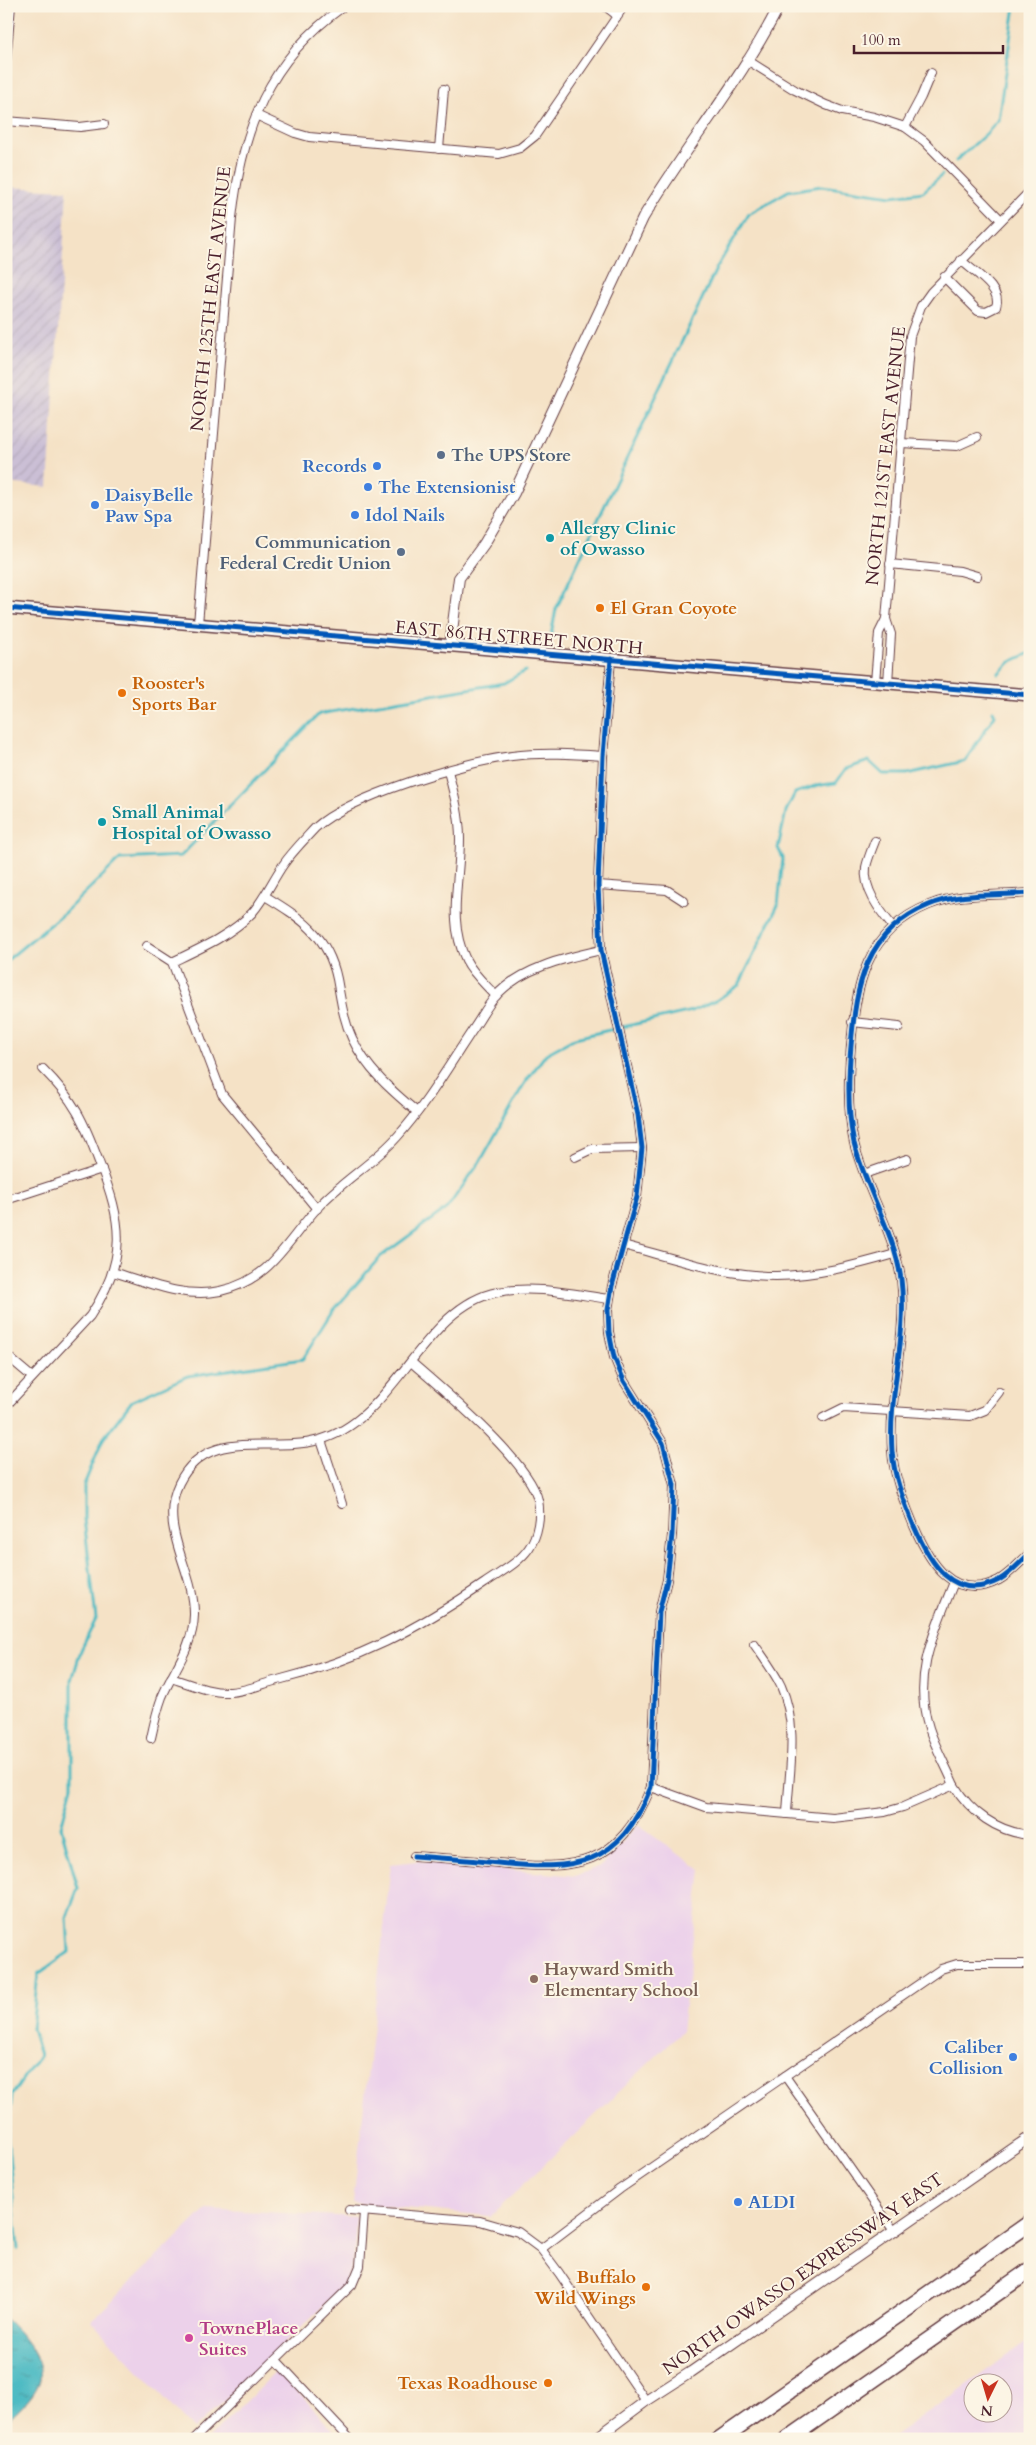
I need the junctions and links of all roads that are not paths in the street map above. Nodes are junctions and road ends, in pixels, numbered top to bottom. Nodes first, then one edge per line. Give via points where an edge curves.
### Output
1 (11, 6) edge
2 (605, 6) edge
3 (624, 6) edge
4 (780, 6) edge
5 (341, 8) edge
6 (618, 16) junction
7 (748, 60) junction
8 (6, 61) edge
9 (931, 73) dead end
10 (444, 88) dead end
11 (256, 115) junction
12 (6, 121) edge
13 (104, 124) dead end
14 (905, 127) junction
15 (439, 149) junction
16 (1030, 191) edge
17 (1001, 220) junction
18 (961, 260) junction
19 (944, 277) junction
20 (977, 437) dead end
21 (901, 443) junction
22 (890, 564) junction
23 (977, 576) dead end
24 (6, 608) edge
25 (886, 619) junction
26 (198, 624) junction
27 (450, 646) junction
28 (611, 659) junction
29 (875, 682) junction
30 (888, 683) junction
31 (1030, 695) edge
32 (603, 756) junction
33 (448, 771) junction
34 (875, 840) dead end
35 (598, 885) junction
36 (1030, 893) edge
37 (265, 896) junction
38 (684, 901) dead end
39 (892, 927) junction
40 (147, 946) dead end
41 (601, 950) junction
42 (172, 962) junction
43 (496, 996) junction
44 (852, 1022) junction
45 (900, 1027) dead end
46 (43, 1069) dead end
47 (417, 1112) junction
48 (642, 1148) junction
49 (574, 1157) dead end
50 (907, 1159) dead end
51 (102, 1169) junction
52 (864, 1174) junction
53 (6, 1200) edge
54 (316, 1209) junction
55 (623, 1244) junction
56 (895, 1254) junction
57 (113, 1272) junction
58 (609, 1300) junction
59 (6, 1354) edge
60 (411, 1362) junction
61 (32, 1377) junction
62 (999, 1392) dead end
63 (6, 1406) edge
64 (893, 1412) junction
65 (823, 1418) dead end
66 (321, 1440) junction
67 (342, 1504) dead end
68 (1030, 1553) edge
69 (954, 1582) junction
70 (754, 1644) dead end
71 (171, 1678) junction
72 (151, 1738) dead end
73 (954, 1784) junction
74 (651, 1787) junction
75 (787, 1814) junction
76 (1030, 1836) edge
77 (414, 1856) dead end
78 (1030, 1964) edge
79 (785, 2076) junction
80 (1030, 2137) edge
81 (349, 2210) dead end
82 (364, 2212) junction
83 (1030, 2222) edge
84 (894, 2231) junction
85 (541, 2249) junction
86 (1030, 2270) edge
87 (276, 2360) junction
88 (646, 2401) junction
89 (194, 2439) edge
90 (350, 2439) edge
91 (595, 2439) edge
92 (720, 2439) edge
93 (788, 2439) edge

1 - 8 street
2 - 6 street
3 - 6 street
4 - 7 street
5 - 11 street, NORTH 125TH EAST AVENUE via 287,60
6 - 15 street via 535,136 520,148 498,154
7 - 14 street via 826,105
7 - 27 street via 643,218 514,493 490,536 459,578
9 - 14 street
10 - 15 street
11 - 15 street via 309,137
11 - 26 street, NORTH 125TH EAST AVENUE via 240,158 234,201
12 - 13 street via 80,127
14 - 17 street via 924,141
16 - 17 street, NORTH 121ST EAST AVENUE
17 - 18 street, NORTH 121ST EAST AVENUE
18 - 19 street, NORTH 121ST EAST AVENUE
18 - 19 street via 996,292 996,307 978,311
19 - 21 street, NORTH 121ST EAST AVENUE via 921,306 910,336
20 - 21 street via 957,446
21 - 22 street, NORTH 121ST EAST AVENUE
22 - 23 street via 960,571
22 - 25 street, NORTH 121ST EAST AVENUE
24 - 26 main road, EAST 86TH STREET NORTH
25 - 29 street, NORTH 121ST EAST AVENUE via 879,633
25 - 30 street, NORTH 121ST EAST AVENUE via 890,634
26 - 27 main road, EAST 86TH STREET NORTH
27 - 28 main road, EAST 86TH STREET NORTH
28 - 29 main road, EAST 86TH STREET NORTH
28 - 32 street
29 - 30 main road, EAST 86TH STREET NORTH
30 - 31 main road, EAST 86TH STREET NORTH
32 - 33 street via 563,753 513,756
32 - 35 street
33 - 37 street via 373,796 326,819 291,853
33 - 43 street via 459,818 456,932 467,961
34 - 39 street via 866,867 867,878 875,903
35 - 38 street via 667,890
35 - 41 street
36 - 39 street via 940,901 910,914
37 - 42 street via 253,912 229,932
37 - 47 street via 312,928 332,964 344,1020 353,1040 380,1079
39 - 44 street via 868,959 858,987
40 - 42 street
41 - 43 street via 541,967
41 - 48 street via 638,1115
42 - 54 street via 222,1094
43 - 47 street
44 - 45 street
44 - 52 street via 848,1098 854,1142
46 - 51 street via 75,1105
47 - 54 street via 396,1138
48 - 49 street via 592,1149
48 - 55 street via 637,1197
50 - 52 street
51 - 53 street
51 - 57 street via 118,1222
52 - 56 street
54 - 57 street via 272,1264 233,1288 192,1294
55 - 56 street via 700,1266 774,1276 806,1274
55 - 58 street
56 - 64 street via 902,1302
57 - 61 street via 90,1316
58 - 60 street via 540,1289 496,1293 466,1306 450,1318
58 - 74 street via 609,1332 614,1357 624,1380 663,1443 674,1485 667,1580 659,1612
59 - 61 street
60 - 66 street via 366,1413
60 - 71 street via 482,1426 521,1469 538,1500 536,1535 529,1549 445,1610 359,1656 316,1671 232,1692 216,1692
61 - 63 street
62 - 64 street via 986,1410 970,1416
64 - 65 street via 843,1408
64 - 69 street via 892,1453 901,1495 927,1554 944,1576
66 - 67 street
66 - 71 street via 289,1445 241,1444 218,1448 192,1465 179,1482 172,1526 194,1612 189,1645
68 - 69 street via 1001,1580 990,1584
69 - 73 street via 930,1642 922,1692 929,1729
70 - 75 street via 780,1685 787,1706 792,1742
71 - 72 street via 158,1709
73 - 75 street via 903,1807 865,1816 833,1818
73 - 76 street via 971,1808 998,1827
74 - 75 street via 706,1807
74 - 77 street via 631,1826 609,1848 579,1864 552,1867
78 - 79 street via 957,1964 941,1969
79 - 84 street
79 - 85 street via 620,2189
80 - 84 street, NORTH OWASSO EXPRESSWAY EAST
81 - 82 street
82 - 85 street via 480,2221 518,2232
82 - 87 street via 360,2266 352,2285
83 - 92 highway
84 - 88 street, NORTH OWASSO EXPRESSWAY EAST
85 - 88 street
86 - 93 highway
87 - 89 street
87 - 90 street
88 - 91 street, NORTH OWASSO EXPRESSWAY EAST

